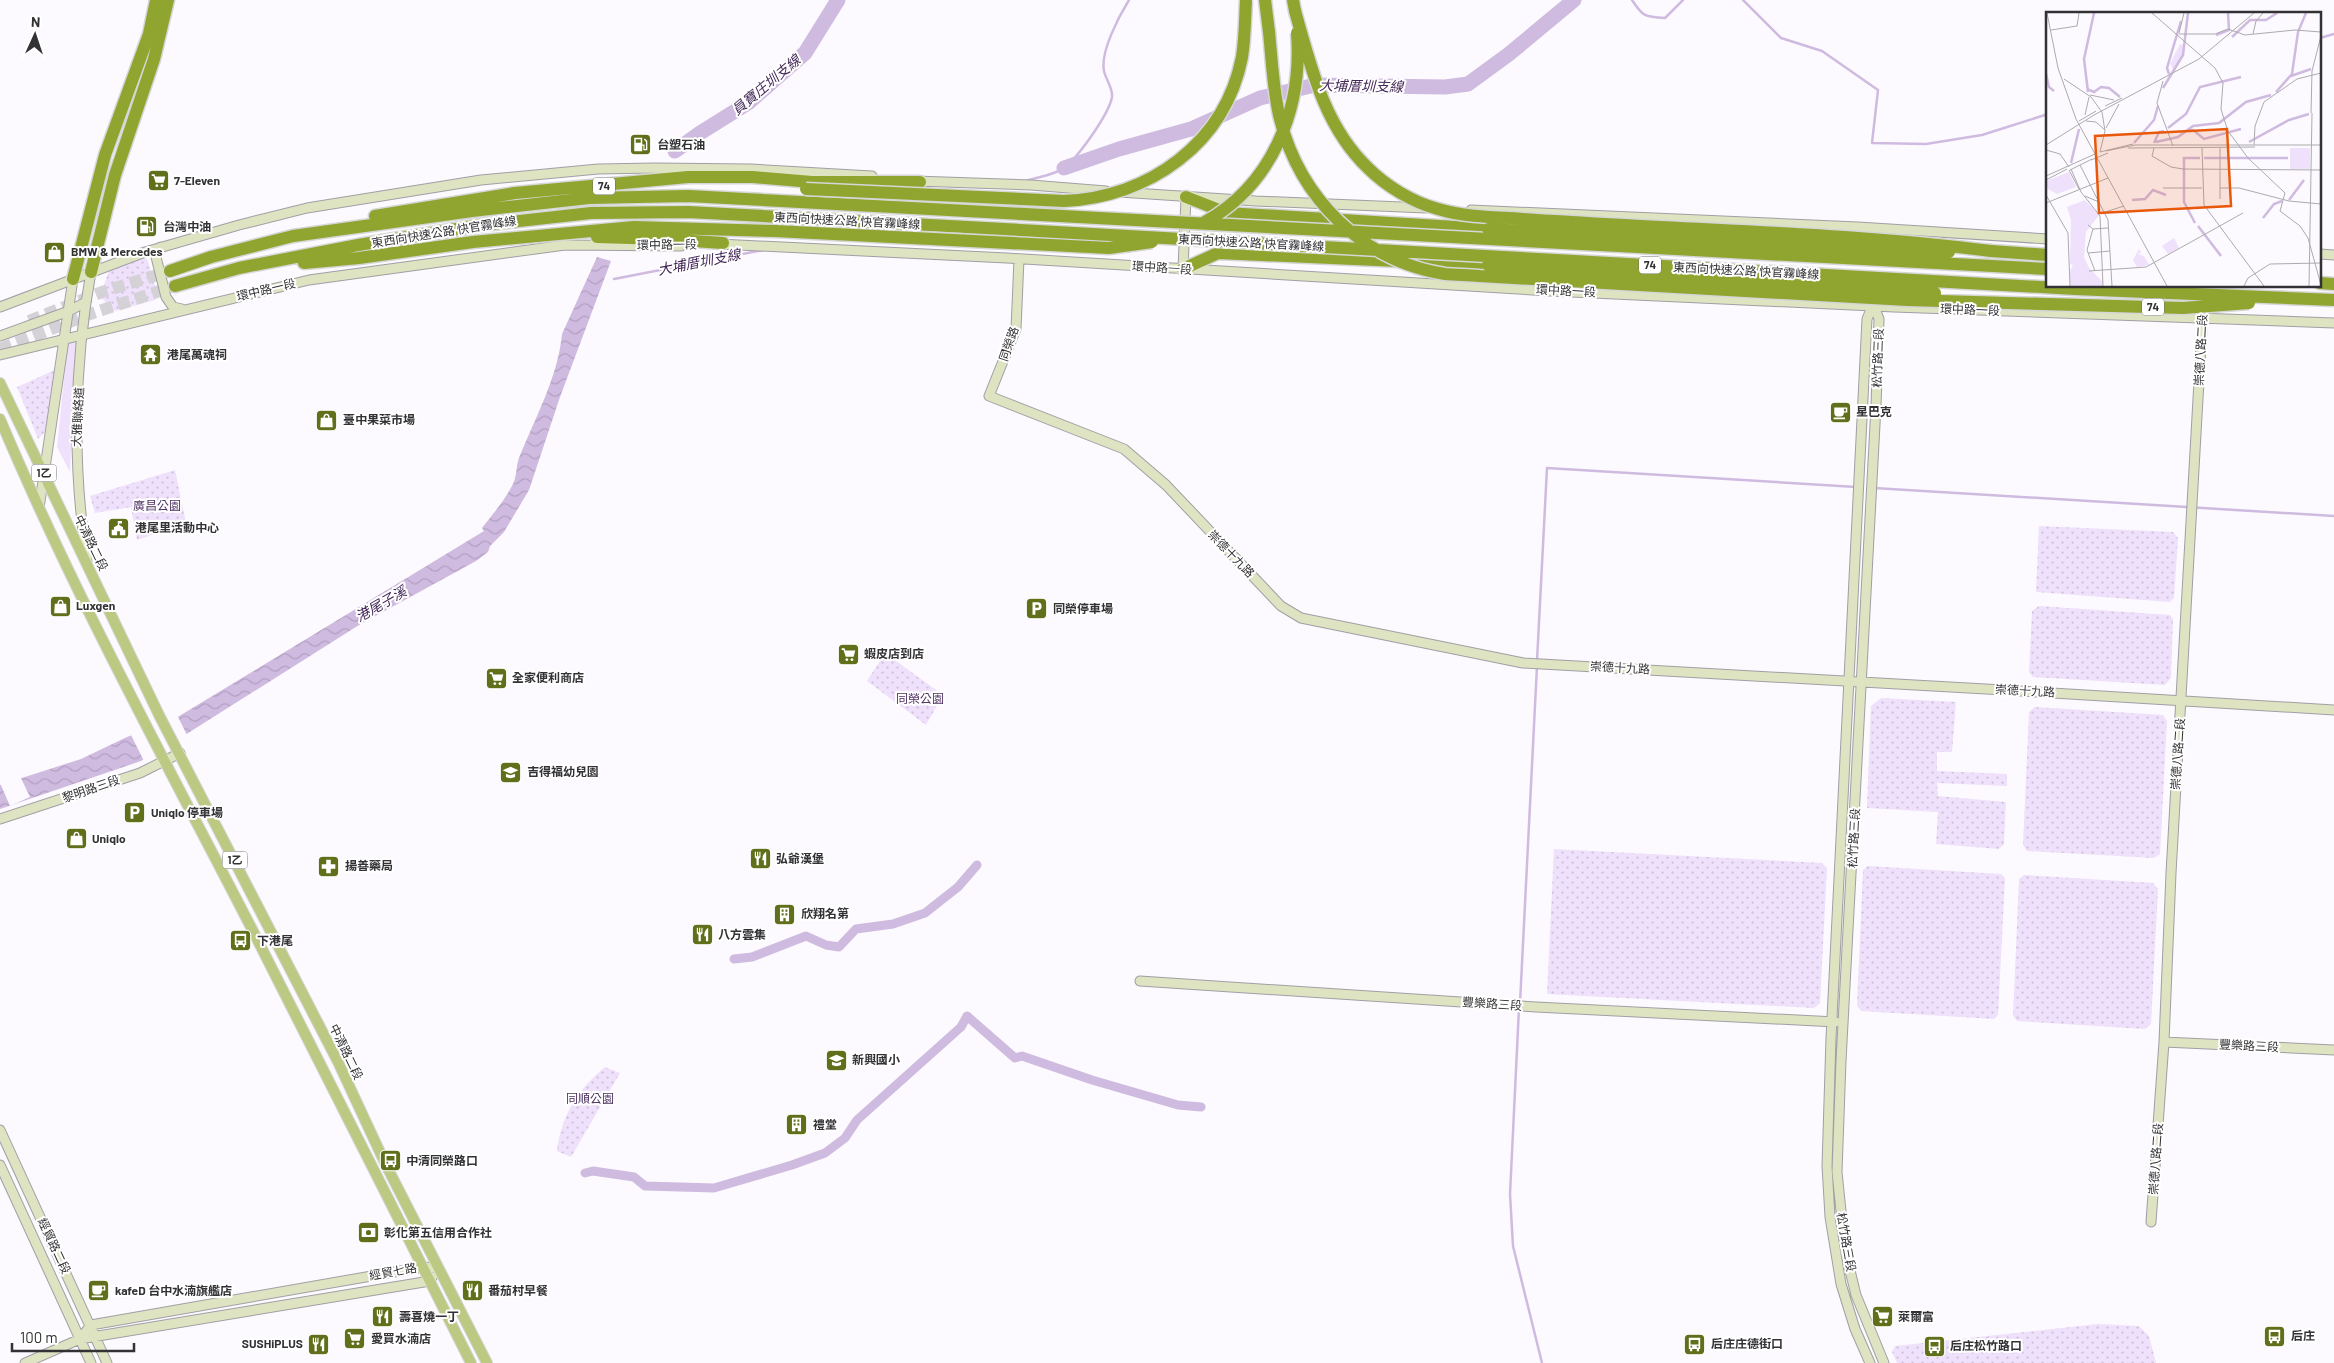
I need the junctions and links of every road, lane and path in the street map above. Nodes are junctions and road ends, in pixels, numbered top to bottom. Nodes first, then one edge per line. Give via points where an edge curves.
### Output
1 (156, 0) edge
2 (168, 0) edge
3 (1246, 0) edge
4 (1265, 0) edge
5 (1294, 5) edge
6 (920, 182) junction
7 (625, 184) junction
8 (1186, 197) junction
9 (1878, 228) junction
10 (293, 236) junction
11 (530, 236) junction
12 (2046, 240) edge
13 (723, 243) junction
14 (161, 247) junction
15 (1992, 251) junction
16 (2046, 255) edge
17 (1019, 259) junction
18 (239, 268) junction
19 (1183, 269) junction
20 (2046, 269) edge
21 (170, 271) tunnel mouth
22 (91, 272) junction
23 (73, 279) junction
24 (175, 286) tunnel mouth
25 (2046, 287) edge
26 (2065, 288) edge
27 (2204, 288) edge
28 (2311, 299) junction
29 (2334, 300) edge
30 (1995, 301) junction
31 (86, 302) junction
32 (1874, 306) junction
33 (0, 307) edge
34 (185, 309) junction
35 (69, 310) junction
36 (2203, 318) junction
37 (2334, 324) edge
38 (0, 336) edge
39 (82, 336) junction
40 (64, 339) junction
41 (0, 355) edge
42 (0, 383) edge
43 (989, 396) joint
44 (0, 419) edge
45 (44, 473) junction
46 (39, 508) junction
47 (87, 563) junction
48 (1850, 681) junction
49 (1862, 682) junction
50 (2182, 700) junction
51 (2334, 710) edge
52 (180, 753) junction
53 (165, 762) junction
54 (0, 819) edge
55 (1140, 981) dead end
56 (1832, 1022) junction
57 (1844, 1022) junction
58 (2164, 1042) junction
59 (2334, 1050) edge
60 (0, 1130) edge
61 (0, 1165) edge
62 (0, 1175) edge
63 (10, 1186) junction
64 (2151, 1222) dead end
65 (423, 1267) junction
66 (438, 1268) junction
67 (430, 1281) junction
68 (91, 1325) junction
69 (96, 1336) junction
70 (80, 1339) junction
71 (25, 1363) edge
72 (91, 1363) edge
73 (107, 1363) edge
74 (471, 1363) edge
75 (487, 1363) edge
76 (1870, 1363) edge
77 (1884, 1363) edge

1 - 23 highway via 149,34 105,155
2 - 22 highway via 154,60
3 - 7 highway, bridge via 1241,59 1221,111 1188,152 1160,174 1104,196 1064,201 761,186
4 - 30 highway, bridge via 1280,118 1297,168 1326,210 1357,238 1389,256 1444,274 1470,276 1907,300
5 - 11 highway, bridge via 1297,78 1290,117 1283,134 1263,170 1246,190 1222,212 1179,235 1109,248 634,227
5 - 15 highway, bridge via 1322,101 1349,148 1368,169 1395,189 1436,208 1492,217 1933,243
6 - 7 highway, 74 via 688,177
6 - 8 street via 1031,185
6 - 14 street via 888,177 720,168 598,169 537,174 306,208
7 - 10 highway, 74 via 515,192 375,216
8 - 9 street
8 - 15 highway, 74, bridge via 1227,214 1932,252
8 - 19 street
9 - 12 street
9 - 32 street, 松竹路三段
10 - 20 highway, 東西向快速公路 快官霧峰線 / 74, bridge via 472,210 598,198 688,196
10 - 21 highway, 東西向快速公路 快官霧峰線 / 74
11 - 13 highway via 663,238
11 - 18 highway via 359,258
13 - 17 street, 環中路一段
13 - 34 street, 環中路一段 via 565,245 309,280
14 - 22 street
14 - 34 street via 155,253 167,300 172,307
15 - 16 highway, 74
17 - 19 street, 環中路一段
17 - 43 street, 同榮路 via 1016,328
18 - 24 highway, 東西向快速公路 快官霧峰線 / 74
18 - 25 highway, 東西向快速公路 快官霧峰線 / 74, bridge via 475,226 591,213 688,212
19 - 30 highway, 74, bridge via 1218,253 1915,290
19 - 32 street, 環中路一段
22 - 23 street
22 - 31 street, 大雅聯絡道
23 - 33 street
23 - 35 street, 大雅聯絡道
26 - 28 highway, 東西向快速公路 快官霧峰線 / 74, bridge
27 - 36 street, 崇德八路二段
28 - 29 highway, 東西向快速公路 快官霧峰線 / 74, bridge
28 - 30 highway, 74, bridge via 2182,308
31 - 35 street
31 - 39 street, 大雅聯絡道
32 - 36 street, 環中路一段
32 - 48 street, 松竹路三段 via 1867,319
32 - 49 street, 松竹路三段 via 1879,319
34 - 39 street, 環中路一段
35 - 38 street
35 - 40 street, 大雅聯絡道
36 - 37 street, 環中路一段
36 - 50 street, 崇德八路二段
39 - 40 street, 環中路一段
39 - 47 street, 大雅聯絡道 via 76,478
40 - 41 street, 環中路一段
40 - 45 street, 大雅聯絡道
42 - 45 main road, 中清路二段 / 1乙
43 - 48 street, 崇德十九路 via 1108,441 1135,456 1282,606 1301,618 1523,664
44 - 46 main road, 1乙
45 - 46 street, 大雅聯絡道
45 - 47 main road, 中清路二段 / 1乙
46 - 53 main road, 1乙
47 - 52 main road, 中清路二段 / 1乙
48 - 49 street, 崇德十九路
48 - 56 street, 松竹路三段
49 - 50 street, 崇德十九路
49 - 57 street, 松竹路三段
50 - 51 street, 崇德十九路
50 - 58 street, 崇德八路二段 via 2170,873
52 - 53 street, 黎明路三段
52 - 66 main road, 中清路二段 / 1乙 via 338,1062
53 - 54 street, 黎明路三段 via 98,788
53 - 65 main road, 1乙
55 - 56 street, 豐樂路三段
56 - 57 street, 豐樂路三段
56 - 76 street, 松竹路三段 via 1828,1123 1830,1217 1841,1284
57 - 77 street, 松竹路三段 via 1837,1172 1841,1220 1856,1295
58 - 59 street, 豐樂路三段
58 - 64 street, 崇德八路二段
60 - 68 street, 經貿路二段
61 - 63 street, 經貿路二段
62 - 63 street
63 - 70 street, 經貿路二段
65 - 66 street, 經貿七路
65 - 67 main road, 1乙
65 - 68 street, 經貿七路
66 - 67 street, 經貿七路
66 - 75 main road, 中清路二段 / 1乙
67 - 69 street, 經貿七路
67 - 74 main road, 1乙
68 - 69 street, 經貿路二段
68 - 70 street, 經貿七路
69 - 70 street, 經貿七路
69 - 73 street, 經貿路二段
70 - 71 street, 經貿七路
70 - 72 street, 經貿路二段

